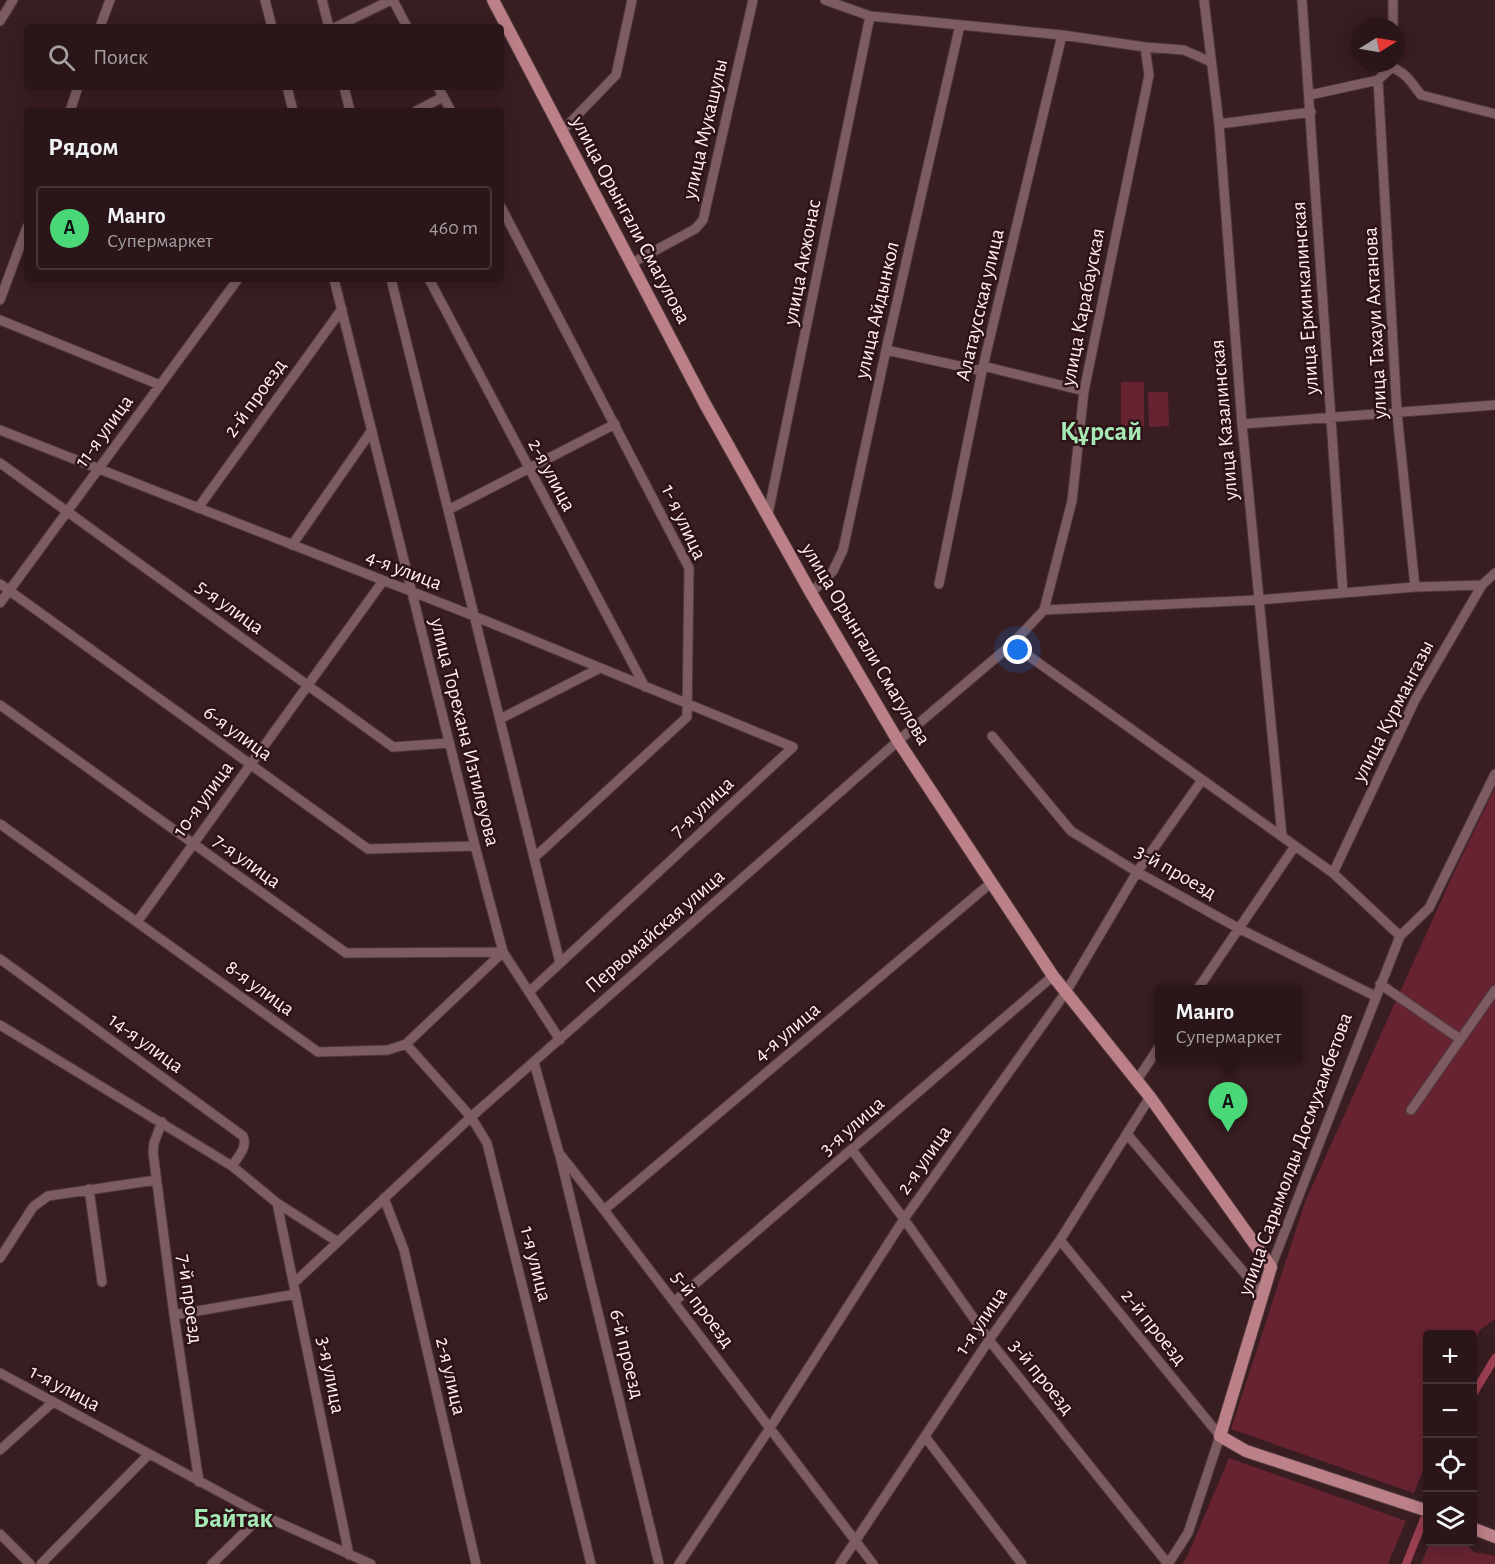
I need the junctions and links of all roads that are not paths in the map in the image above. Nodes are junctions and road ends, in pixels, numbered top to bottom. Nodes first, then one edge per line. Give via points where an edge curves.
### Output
1 (13, 0) edge
2 (110, 0) edge
3 (265, 0) edge
4 (322, 0) edge
5 (392, 0) edge
6 (493, 0) edge
7 (632, 0) edge
8 (753, 0) edge
9 (825, 0) edge
10 (1204, 0) edge
11 (1302, 0) edge
12 (1393, 0) edge
13 (870, 16) junction
14 (1392, 18) edge
15 (0, 21) edge
16 (101, 24) edge
17 (271, 24) edge
18 (328, 24) edge
19 (342, 24) edge
20 (405, 24) edge
21 (960, 25) junction
22 (1062, 35) junction
23 (1145, 47) junction
24 (1211, 62) junction
25 (1385, 72) edge
26 (1403, 72) edge
27 (1378, 80) junction
28 (77, 90) edge
29 (288, 90) edge
30 (345, 90) edge
31 (440, 90) edge
32 (1310, 96) junction
33 (443, 97) junction
34 (71, 108) edge
35 (292, 108) edge
36 (349, 108) edge
37 (422, 108) edge
38 (449, 108) edge
39 (1311, 112) junction
40 (1495, 114) edge
41 (1219, 124) junction
42 (562, 131) junction
43 (504, 213) edge
44 (24, 235) edge
45 (632, 264) junction
46 (236, 282) edge
47 (335, 282) edge
48 (392, 282) edge
49 (431, 282) edge
50 (0, 300) edge
51 (342, 309) junction
52 (0, 320) edge
53 (886, 350) junction
54 (983, 368) junction
55 (160, 385) junction
56 (1084, 391) junction
57 (1495, 405) edge
58 (1397, 413) junction
59 (1331, 416) junction
60 (615, 424) junction
61 (1242, 424) junction
62 (0, 430) edge
63 (372, 430) junction
64 (0, 463) edge
65 (99, 469) junction
66 (529, 470) junction
67 (198, 508) junction
68 (448, 510) junction
69 (67, 512) junction
70 (768, 514) junction
71 (292, 545) junction
72 (1495, 573) edge
73 (383, 581) junction
74 (0, 584) edge
75 (939, 584) dead end
76 (1482, 585) junction
77 (1415, 587) junction
78 (9, 591) junction
79 (412, 593) junction
80 (811, 593) junction
81 (1343, 593) junction
82 (1258, 600) junction
83 (0, 603) edge
84 (1044, 610) junction
85 (474, 616) junction
86 (1012, 644) junction
87 (600, 668) junction
88 (308, 685) junction
89 (645, 687) junction
90 (686, 704) junction
91 (0, 705) edge
92 (500, 719) junction
93 (992, 736) dead end
94 (898, 741) junction
95 (449, 743) junction
96 (793, 747) joint
97 (250, 765) junction
98 (1495, 774) edge
99 (1202, 780) junction
100 (0, 824) edge
101 (1282, 836) junction
102 (193, 844) junction
103 (474, 846) junction
104 (1295, 846) junction
105 (534, 858) junction
106 (1137, 872) junction
107 (1333, 873) junction
108 (992, 882) junction
109 (137, 922) junction
110 (1238, 928) junction
111 (1400, 936) junction
112 (503, 952) junction
113 (0, 959) edge
114 (560, 963) junction
115 (1053, 976) junction
116 (1380, 984) junction
117 (1200, 985) edge
118 (1495, 990) edge
119 (529, 992) junction
120 (1066, 992) junction
121 (1375, 996) junction
122 (0, 1025) edge
123 (1460, 1039) junction
124 (560, 1040) junction
125 (406, 1044) junction
126 (1155, 1053) edge
127 (534, 1062) junction
128 (1137, 1080) junction
129 (1150, 1097) junction
130 (1411, 1110) dead end
131 (471, 1116) junction
132 (162, 1122) junction
133 (1127, 1134) junction
134 (852, 1150) junction
135 (559, 1154) junction
136 (232, 1166) junction
137 (156, 1180) junction
138 (90, 1189) junction
139 (384, 1198) junction
140 (277, 1203) junction
141 (604, 1210) junction
142 (904, 1219) junction
143 (1060, 1240) junction
144 (338, 1242) junction
145 (0, 1258) edge
146 (1271, 1267) junction
147 (102, 1282) dead end
148 (294, 1283) junction
149 (296, 1294) junction
150 (1263, 1295) junction
151 (674, 1302) junction
152 (174, 1315) junction
153 (989, 1340) junction
154 (0, 1374) edge
155 (53, 1402) junction
156 (770, 1428) junction
157 (1220, 1436) junction
158 (926, 1438) junction
159 (0, 1450) edge
160 (149, 1454) junction
161 (199, 1482) junction
162 (1423, 1510) edge
163 (262, 1515) junction
164 (1477, 1530) edge
165 (0, 1534) edge
166 (1495, 1537) edge
167 (855, 1541) junction
168 (349, 1555) junction
169 (30, 1564) edge
170 (41, 1564) edge
171 (212, 1564) edge
172 (371, 1564) edge
173 (476, 1564) edge
174 (591, 1564) edge
175 (659, 1564) edge
176 (679, 1564) edge
177 (840, 1564) edge
178 (873, 1564) edge
179 (1022, 1564) edge
180 (1168, 1564) edge

1 - 15 street
2 - 16 street
3 - 17 street
4 - 18 street
5 - 19 street
5 - 20 street
6 - 42 main road, улица Орынгали Смагулова
7 - 42 street via 616,75
8 - 45 street, улица Мукашулы via 703,220
9 - 13 street
10 - 24 street, улица Казалинская
11 - 32 street, улица Еркинкалинская
12 - 14 street
13 - 21 street
13 - 70 street, улица Акжонас
21 - 22 street
21 - 53 street, улица Айдынкол
22 - 23 street
22 - 54 street, Алатаусская улица
23 - 24 street via 1184,50
23 - 56 street, улица Карабауская via 1149,75
24 - 41 street, улица Казалинская
25 - 27 street
26 - 40 street via 1421,95
27 - 32 street
27 - 58 street, улица Тахауи Ахтанова
28 - 34 street
29 - 35 street
30 - 36 street
31 - 33 street
32 - 39 street, улица Еркинкалинская
33 - 37 street
33 - 38 street
39 - 41 street
39 - 59 street, улица Еркинкалинская
41 - 61 street, улица Казалинская
42 - 45 main road, улица Орынгали Смагулова
43 - 60 street, 1- я улица
44 - 50 street
45 - 70 main road, улица Орынгали Смагулова
46 - 55 street, 11-я улица
47 - 51 street, улица Торехана Изтилеуова
48 - 68 street, улица Торехана Изтилеуова
49 - 66 street, 2-я улица
51 - 63 street, улица Торехана Изтилеуова
51 - 67 street, 2-й проезд
52 - 55 street
53 - 54 street
53 - 80 street, улица Айдынкол via 843,550 833,571
54 - 56 street
54 - 75 street, Алатаусская улица
55 - 65 street, 11-я улица
56 - 84 street, улица Карабауская via 1072,501
57 - 58 street
58 - 59 street
58 - 77 street, улица Тахауи Ахтанова
59 - 61 street
59 - 81 street, улица Еркинкалинская
60 - 66 street
60 - 90 street, 1- я улица via 689,568
61 - 82 street, улица Казалинская
62 - 65 street, 4-я улица
63 - 71 street
63 - 79 street, улица Торехана Изтилеуова
64 - 69 street, 5-я улица
65 - 67 street, 4-я улица
65 - 69 street, 11-я улица
66 - 68 street
66 - 89 street, 2-я улица
67 - 71 street, 4-я улица
68 - 85 street, улица Торехана Изтилеуова
69 - 78 street, 11-я улица
69 - 88 street, 5-я улица
70 - 80 main road, улица Орынгали Смагулова
71 - 73 street, 4-я улица
72 - 76 street, улица Курмангазы
73 - 79 street, 4-я улица
73 - 88 street, 10-я улица
74 - 78 street, 6-я улица
76 - 77 street
76 - 107 street, улица Курмангазы via 1415,700
77 - 81 street
78 - 83 street, 11-я улица
78 - 97 street, 6-я улица
79 - 85 street, 4-я улица
79 - 95 street, улица Торехана Изтилеуова
80 - 94 main road, улица Орынгали Смагулова
81 - 82 street
82 - 84 street
82 - 101 street, улица Казалинская
84 - 86 street, Первомайская улица
85 - 87 street, 4-я улица
85 - 92 street, улица Торехана Изтилеуова
86 - 94 street, Первомайская улица
86 - 99 street
87 - 89 street, 4-я улица
87 - 92 street
88 - 95 street, 5-я улица via 393,747
88 - 97 street, 10-я улица
89 - 90 street, 4-я улица
90 - 96 street, 4-я улица
90 - 105 street, 1- я улица via 687,717
91 - 102 street, 7-я улица
92 - 105 street, улица Торехана Изтилеуова
93 - 106 street, 3-й проезд via 1071,831
94 - 108 main road, улица Орынгали Смагулова
94 - 124 street, Первомайская улица
95 - 103 street, улица Торехана Изтилеуова
96 - 114 street, 7-я улица
97 - 102 street, 10-я улица
97 - 103 street, 6-я улица via 368,849
98 - 111 street, улица Сарымолды Досмухамбетова via 1429,908
99 - 101 street
99 - 106 street, 2-я улица
100 - 109 street, 8-я улица
101 - 104 street
102 - 109 street, 10-я улица
102 - 112 street, 7-я улица via 346,953
103 - 112 street, улица Торехана Изтилеуова
104 - 107 street
104 - 110 street
105 - 114 street, улица Торехана Изтилеуова
106 - 110 street, 3-й проезд
106 - 120 street, 2-я улица
107 - 111 street
108 - 115 main road, улица Орынгали Смагулова
108 - 141 street, 4-я улица
109 - 125 street, 8-я улица via 318,1052 388,1050
110 - 117 street
110 - 121 street, 3-й проезд
111 - 116 street, улица Сарымолды Досмухамбетова
112 - 119 street, улица Торехана Изтилеуова
112 - 125 street
113 - 136 street, 14-я улица via 243,1136 244,1147
114 - 119 street, 7-я улица
115 - 120 main road, улица Орынгали Смагулова
115 - 134 street, 3-я улица
116 - 121 street, улица Сарымолды Досмухамбетова
116 - 123 street
118 - 123 street
119 - 124 street, улица Торехана Изтилеуова
120 - 128 main road, улица Орынгали Смагулова
120 - 142 street, 2-я улица
121 - 146 street, улица Сарымолды Досмухамбетова
122 - 132 street
123 - 130 street
124 - 127 street, Первомайская улица
125 - 131 street, 1-я улица
126 - 128 street
127 - 131 street, Первомайская улица
127 - 135 street, 5-й проезд
128 - 129 main road, улица Орынгали Смагулова
129 - 133 street, 1-я улица
129 - 146 main road, улица Орынгали Смагулова
131 - 139 street, Первомайская улица
131 - 174 street, 1-я улица via 488,1143
132 - 136 street
132 - 137 street, 7-й проезд via 153,1152
133 - 143 street, 1-я улица
133 - 150 street
134 - 142 street, 3-й проезд
134 - 151 street, 3-я улица
135 - 141 street, 5-й проезд
135 - 175 street, 6-й проезд
136 - 140 street
137 - 138 street
137 - 152 street, 7-й проезд
138 - 145 street via 48,1196 33,1207
138 - 147 street
139 - 144 street, Первомайская улица
139 - 173 street, 2-я улица via 404,1250
140 - 144 street
140 - 148 street, 3-я улица
141 - 151 street, 5-й проезд
142 - 153 street, 3-й проезд
142 - 156 street, 2-я улица
143 - 153 street, 1-я улица
143 - 157 street, 2-й проезд
144 - 148 street, Первомайская улица
146 - 150 main road, улица Сарымолды Досмухамбетова
148 - 149 street, 3-я улица
149 - 152 street
149 - 168 street, 3-я улица
150 - 157 main road, улица Сарымолды Досмухамбетова
151 - 156 street, 5-й проезд
152 - 161 street, 7-й проезд
153 - 158 street, 1-я улица
153 - 180 street, 3-й проезд
154 - 155 street, 1-я улица
155 - 159 street
155 - 160 street, 1-я улица
156 - 167 street, 5-й проезд
156 - 176 street, 2-я улица
157 - 162 main road via 1246,1451
157 - 180 street, улица Сарымолды Досмухамбетова via 1188,1533
158 - 167 street, 1-я улица
158 - 179 street
160 - 161 street, 1-я улица
160 - 170 street
161 - 163 street, 1-я улица
163 - 168 street, 1-я улица
163 - 171 street
164 - 166 main road
165 - 169 street
167 - 177 street, 1-я улица
167 - 178 street, 5-й проезд
168 - 172 street, 1-я улица

